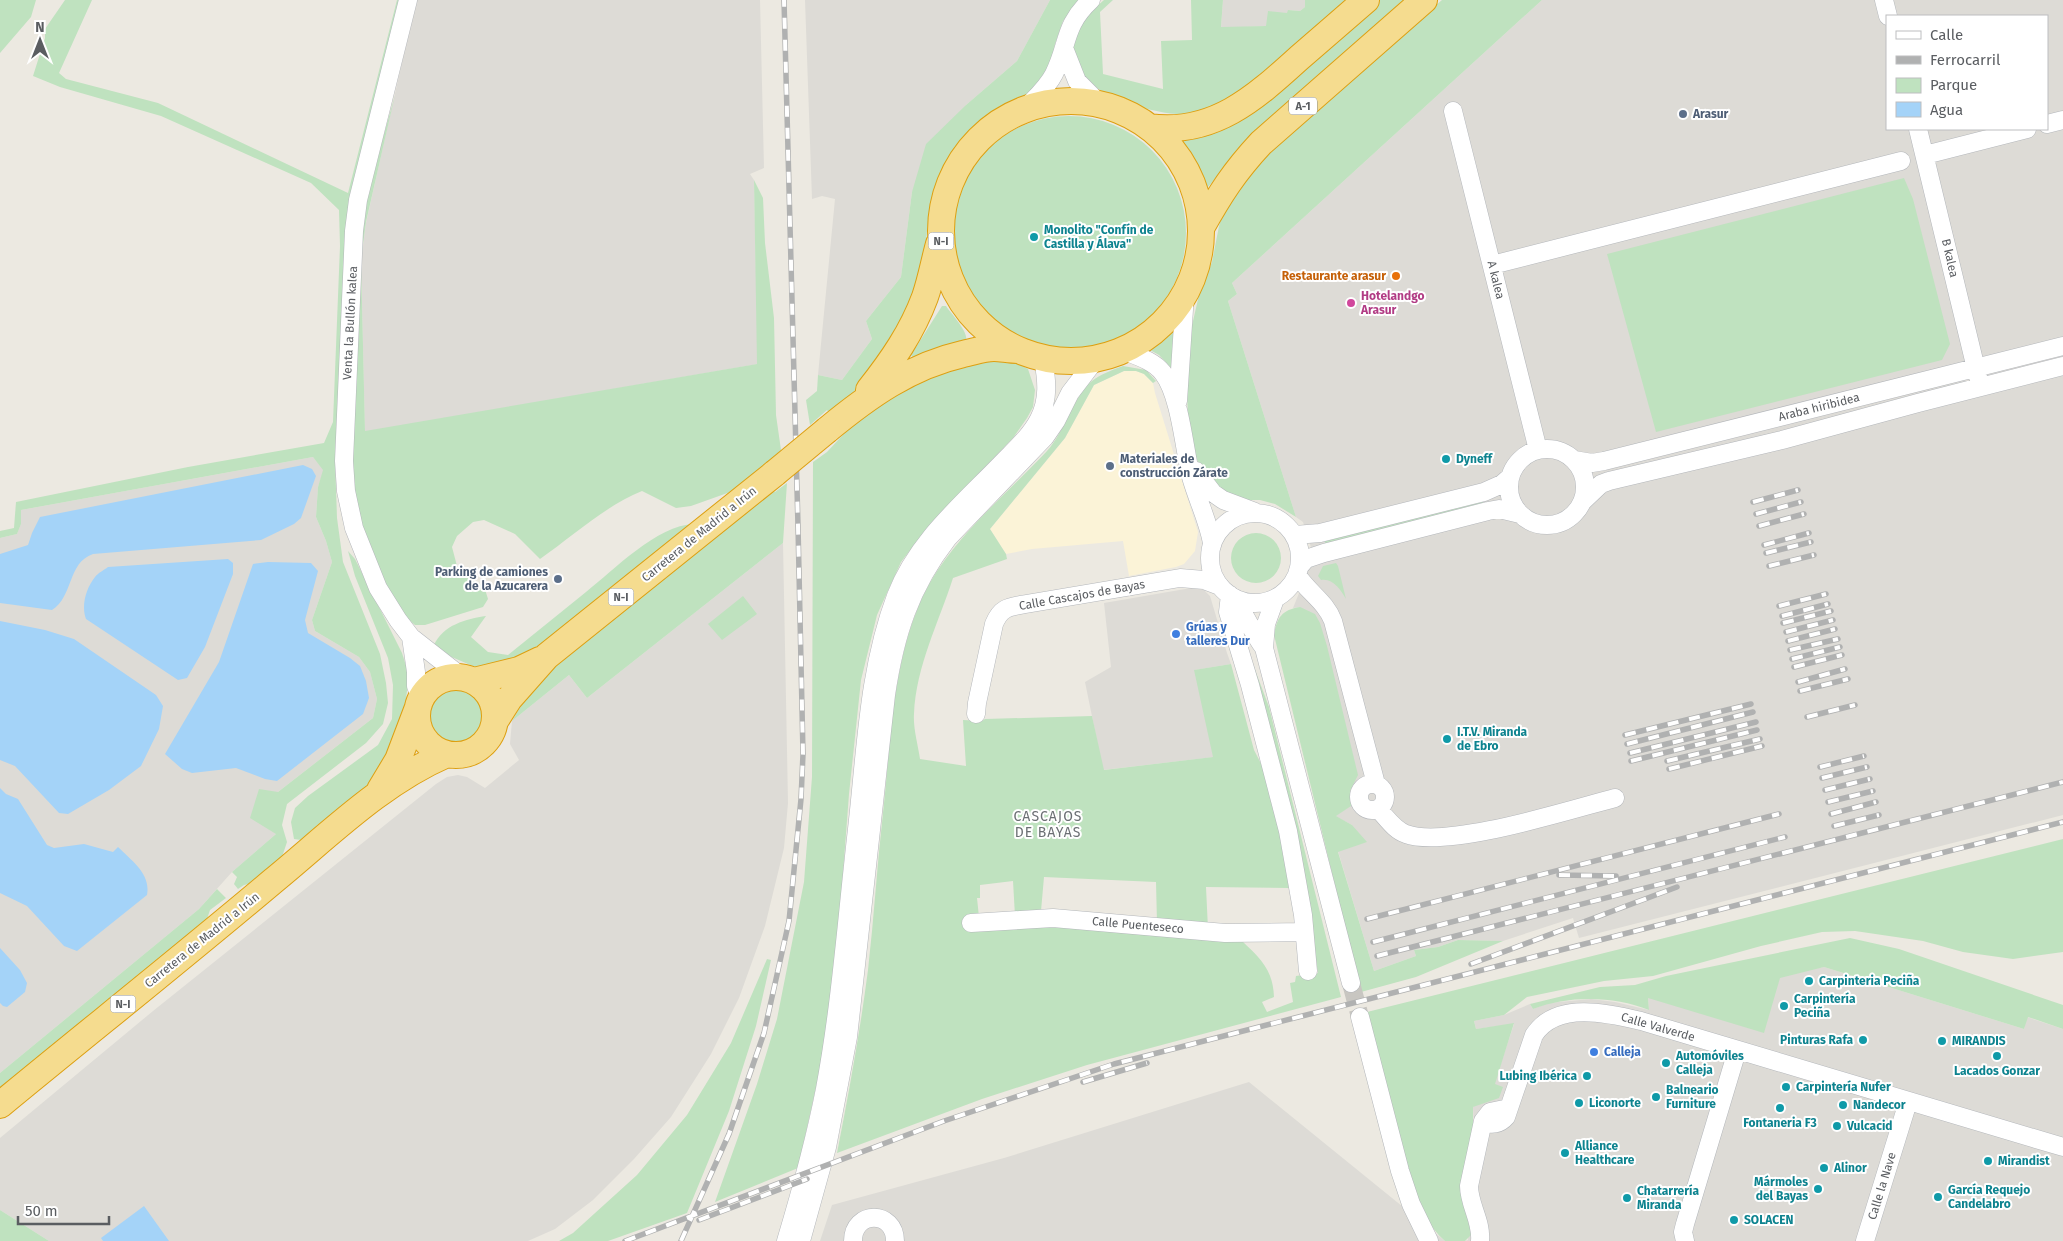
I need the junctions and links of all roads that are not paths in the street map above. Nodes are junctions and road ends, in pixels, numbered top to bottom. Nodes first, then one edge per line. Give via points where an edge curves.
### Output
1 (408, 0) edge
2 (1091, 0) edge
3 (1366, 0) edge
4 (1424, 0) edge
5 (1884, 0) edge
6 (1888, 15) edge
7 (1064, 48) junction
8 (1101, 105) junction
9 (1024, 110) junction
10 (1453, 111) dead end
11 (2063, 120) edge
12 (2048, 124) edge
13 (1149, 127) junction
14 (1918, 130) edge
15 (2023, 130) edge
16 (1925, 155) junction
17 (1901, 161) dead end
18 (1201, 228) junction
19 (940, 238) junction
20 (1492, 265) junction
21 (1185, 294) junction
22 (2063, 346) edge
23 (1018, 350) junction
24 (1124, 350) junction
25 (1043, 359) junction
26 (1096, 359) junction
27 (2063, 366) edge
28 (1976, 368) junction
29 (1980, 387) junction
30 (858, 404) junction
31 (1178, 407) junction
32 (1538, 450) junction
33 (1574, 460) junction
34 (1190, 465) junction
35 (1510, 477) junction
36 (1582, 502) junction
37 (1255, 512) junction
38 (1520, 514) junction
39 (1295, 535) junction
40 (1211, 546) junction
41 (1299, 570) junction
42 (1180, 578) junction
43 (1228, 593) junction
44 (1313, 595) junction
45 (1277, 597) junction
46 (411, 637) junction
47 (1264, 648) junction
48 (547, 656) junction
49 (468, 679) junction
50 (420, 702) junction
51 (976, 714) dead end
52 (495, 720) junction
53 (447, 754) junction
54 (378, 793) junction
55 (1615, 798) dead end
56 (971, 923) dead end
57 (1304, 932) junction
58 (1308, 970) dead end
59 (1351, 983) tunnel mouth
60 (1360, 1016) tunnel mouth
61 (1737, 1051) junction
62 (1908, 1102) junction
63 (0, 1105) edge
64 (2063, 1147) edge
65 (1684, 1239) edge
66 (786, 1241) edge
67 (801, 1241) edge
68 (853, 1241) edge
69 (895, 1241) edge
70 (1429, 1241) edge
71 (1480, 1241) edge
72 (1865, 1241) edge

1 - 46 street, Venta la Bullón kalea via 358,200 344,461 346,491 363,554 378,588
2 - 7 street via 1070,25
3 - 13 highway via 1270,84 1230,113 1169,130
4 - 18 highway, A-1 via 1261,143 1222,190
5 - 6 street
7 - 8 street via 1077,81
7 - 9 street via 1054,75
8 - 9 highway, N-I via 1062,102
8 - 13 highway, N-I
9 - 19 highway, N-I via 984,134 955,170 946,192
10 - 20 street, A kalea
11 - 12 street
13 - 18 highway, N-I via 1181,162 1192,183 1199,205
14 - 16 street, B kalea
15 - 16 street
16 - 28 street, B kalea
17 - 20 street
18 - 21 highway, N-I via 1200,251
19 - 23 highway, N-I via 944,262 963,305 978,324
19 - 30 highway, N-I via 926,295 907,338
20 - 32 street, A kalea
21 - 24 highway, N-I via 1169,317 1148,336
21 - 31 street
22 - 28 street, Araba hiribidea
23 - 25 highway, N-I
23 - 30 highway, N-I via 992,348 922,367
24 - 26 highway, N-I
24 - 31 street via 1163,372
25 - 26 highway, N-I via 1070,362
25 - 66 street via 1047,392 1039,418 1014,450 947,519 916,559 898,590 881,641 872,694 832,1047 810,1157
26 - 67 street via 1070,393 1045,437 935,555 904,616 886,695 848,1037 829,1139
27 - 29 street, Araba hiribidea
28 - 29 street, B kalea
28 - 33 street, Araba hiribidea via 1604,461
29 - 36 street, Araba hiribidea via 1782,440 1609,481 1601,484
30 - 48 highway, Carretera de Madrid a Irún / N-I, bridge
31 - 34 street
32 - 33 street via 1564,452
32 - 35 street via 1520,459
33 - 36 street via 1585,480
34 - 37 street via 1213,493
34 - 40 street via 1209,525
35 - 38 street via 1512,503
35 - 39 street via 1484,492 1320,533
36 - 38 street via 1569,518 1558,523 1537,524
37 - 39 street via 1278,518
37 - 40 street via 1241,514 1228,521
38 - 41 street via 1499,509 1488,511 1324,553 1306,559
39 - 41 street via 1299,545
40 - 42 street, Calle Cascajos de Bayas via 1197,565
40 - 43 street via 1211,568
41 - 44 street via 1304,586
41 - 45 street via 1290,587
42 - 43 street, Calle Cascajos de Bayas via 1204,580
42 - 51 street, Calle Cascajos de Bayas via 1003,610 994,624
43 - 45 street via 1250,603
43 - 47 street
43 - 57 street via 1228,612 1288,831
44 - 45 street
44 - 55 street via 1325,605 1333,621 1371,780 1360,793 1360,801 1365,808 1381,810 1394,827 1404,833 1436,838 1488,830
45 - 47 street via 1266,624
46 - 49 street
46 - 50 street
47 - 59 street
48 - 49 highway, N-I via 519,670
48 - 52 highway, N-I
49 - 50 highway via 438,681
49 - 52 highway via 480,685 491,698
50 - 53 highway via 417,722 422,736
50 - 54 highway, N-I via 398,760
52 - 53 highway via 481,746 468,753
53 - 54 highway, N-I via 420,766
54 - 63 highway, Carretera de Madrid a Irún / N-I
56 - 57 street, Calle Puenteseco via 1053,918 1225,933
57 - 58 street
60 - 70 street via 1400,1170
61 - 62 street, Calle Valverde
61 - 65 street via 1685,1224
61 - 71 street, Calle Valverde via 1616,1015 1576,1013 1546,1021 1534,1035 1509,1108 1490,1112 1484,1121 1470,1186 1480,1226
62 - 64 street, Calle Valverde
62 - 72 street, Calle la Nave
68 - 69 street via 855,1228 860,1223 880,1218 891,1226

